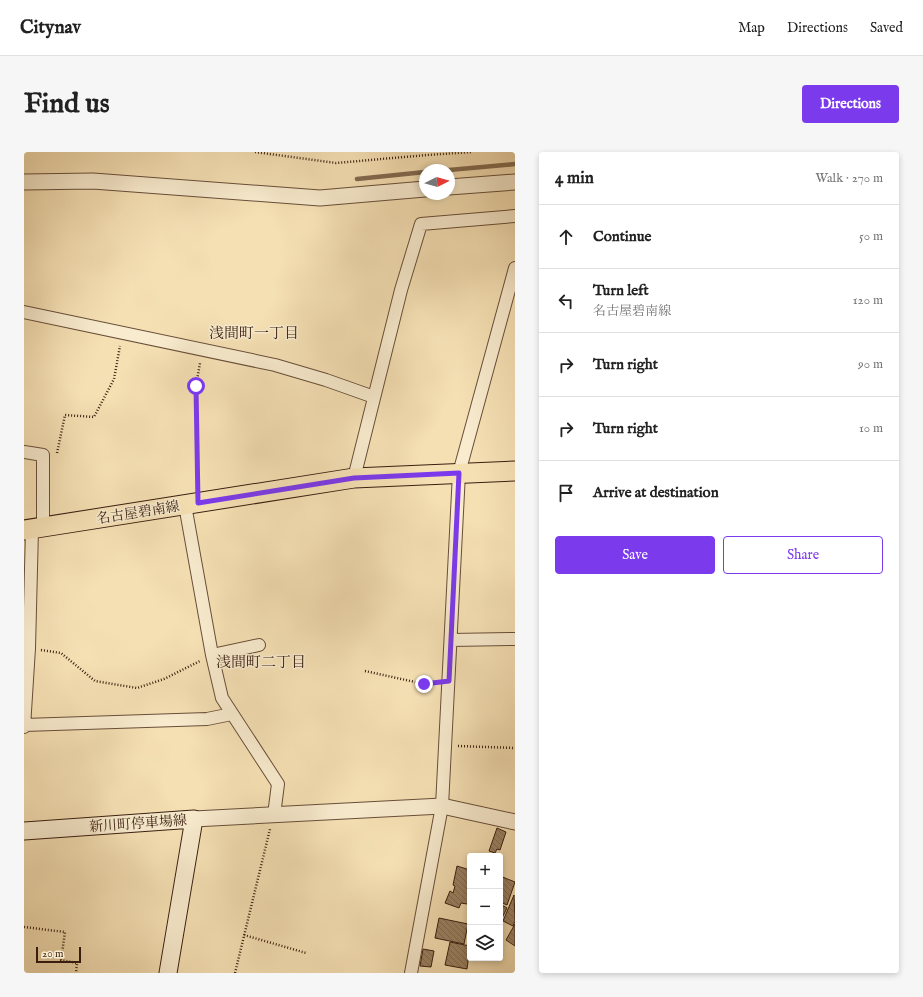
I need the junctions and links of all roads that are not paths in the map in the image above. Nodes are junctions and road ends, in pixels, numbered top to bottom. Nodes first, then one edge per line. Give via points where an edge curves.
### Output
1 (24, 182) edge
2 (515, 182) edge
3 (455, 187) edge
4 (419, 190) edge
5 (515, 216) edge
6 (515, 268) edge
7 (24, 312) edge
8 (374, 397) junction
9 (24, 452) edge
10 (515, 471) edge
11 (459, 473) junction
12 (354, 478) junction
13 (192, 504) junction
14 (33, 529) edge
15 (515, 639) edge
16 (451, 640) junction
17 (258, 645) dead end
18 (212, 655) junction
19 (232, 714) junction
20 (24, 726) edge
21 (442, 806) junction
22 (274, 814) junction
23 (194, 819) junction
24 (515, 822) edge
25 (24, 831) edge
26 (168, 973) edge
27 (411, 973) edge

1 - 4 street via 93,182 320,198
2 - 3 street
5 - 8 street via 421,224
6 - 11 street
7 - 8 street via 275,365
8 - 12 street
9 - 14 street via 43,455
10 - 11 main road, 名古屋碧南線
11 - 12 main road, 名古屋碧南線
11 - 16 street
12 - 13 main road, 名古屋碧南線
13 - 14 main road, 名古屋碧南線
13 - 18 street
14 - 20 street
15 - 16 street
16 - 21 street
17 - 18 street
18 - 19 street via 222,698
19 - 20 street via 207,719
19 - 22 street via 278,784
21 - 22 street
21 - 24 street
21 - 27 street
22 - 23 street
23 - 25 main road, 新川町停車場線
23 - 26 main road, 新川町停車場線

